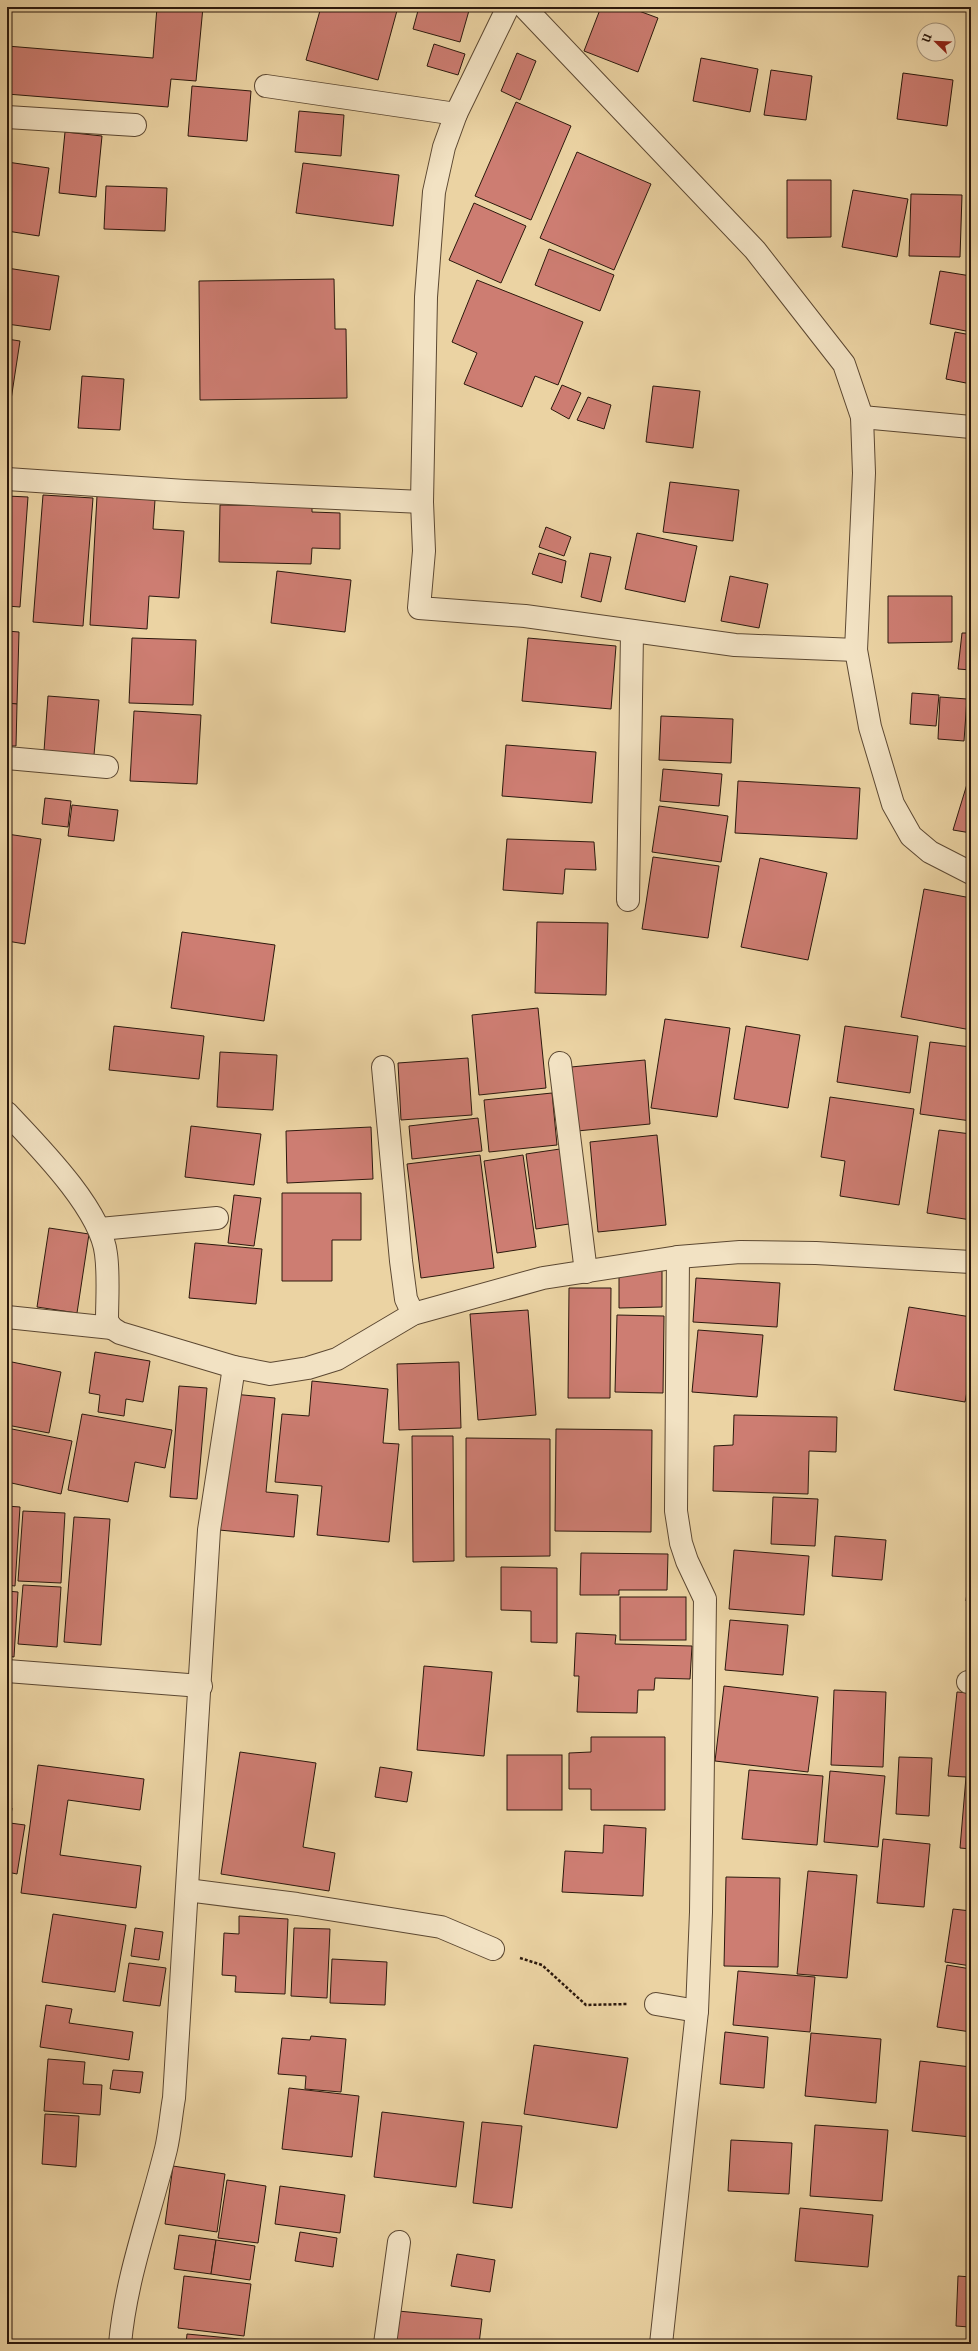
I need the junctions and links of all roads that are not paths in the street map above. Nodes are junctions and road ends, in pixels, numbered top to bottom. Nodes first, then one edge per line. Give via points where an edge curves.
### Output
1 (508, 7) edge
2 (524, 7) edge
3 (266, 86) dead end
4 (456, 114) junction
5 (7, 117) edge
6 (135, 125) dead end
7 (862, 418) junction
8 (971, 427) edge
9 (7, 479) edge
10 (422, 502) junction
11 (632, 632) junction
12 (856, 650) junction
13 (7, 758) edge
14 (107, 767) dead end
15 (971, 873) edge
16 (628, 900) dead end
17 (560, 1063) dead end
18 (383, 1067) dead end
19 (7, 1113) edge
20 (217, 1218) dead end
21 (100, 1229) junction
22 (678, 1257) junction
23 (971, 1262) edge
24 (586, 1272) junction
25 (413, 1314) junction
26 (7, 1317) edge
27 (112, 1328) junction
28 (234, 1367) junction
29 (7, 1671) edge
30 (201, 1686) junction
31 (187, 1890) junction
32 (493, 1949) road end
33 (656, 2004) road end
34 (697, 2011) junction
35 (399, 2242) dead end
36 (120, 2344) edge
37 (385, 2344) edge
38 (661, 2344) edge

1 - 4 street
2 - 7 street via 755,250 844,364
3 - 4 street
4 - 10 street via 444,147 433,207 426,297
5 - 6 street
7 - 8 street
7 - 12 street via 864,473
9 - 10 street via 185,491
10 - 11 street via 424,551 419,608 525,616
11 - 12 street via 735,645
11 - 16 street
12 - 15 street via 870,727 893,804 911,836 930,852
13 - 14 street
17 - 24 street
18 - 25 street via 401,1261 406,1299
19 - 21 street via 38,1145 73,1189
20 - 21 street
21 - 27 street via 106,1253 107,1321
22 - 23 street via 740,1252 816,1253
22 - 24 street
22 - 34 street via 676,1511 681,1543 705,1599 702,1904
24 - 25 street via 543,1278
25 - 28 street via 338,1359 308,1368 270,1374
26 - 27 street
27 - 28 street via 120,1333
28 - 30 street via 209,1530
29 - 30 street
30 - 31 street
31 - 32 street via 442,1927
31 - 36 street via 174,2098 166,2148 132,2269 123,2312
33 - 34 street
34 - 38 street
35 - 37 street

